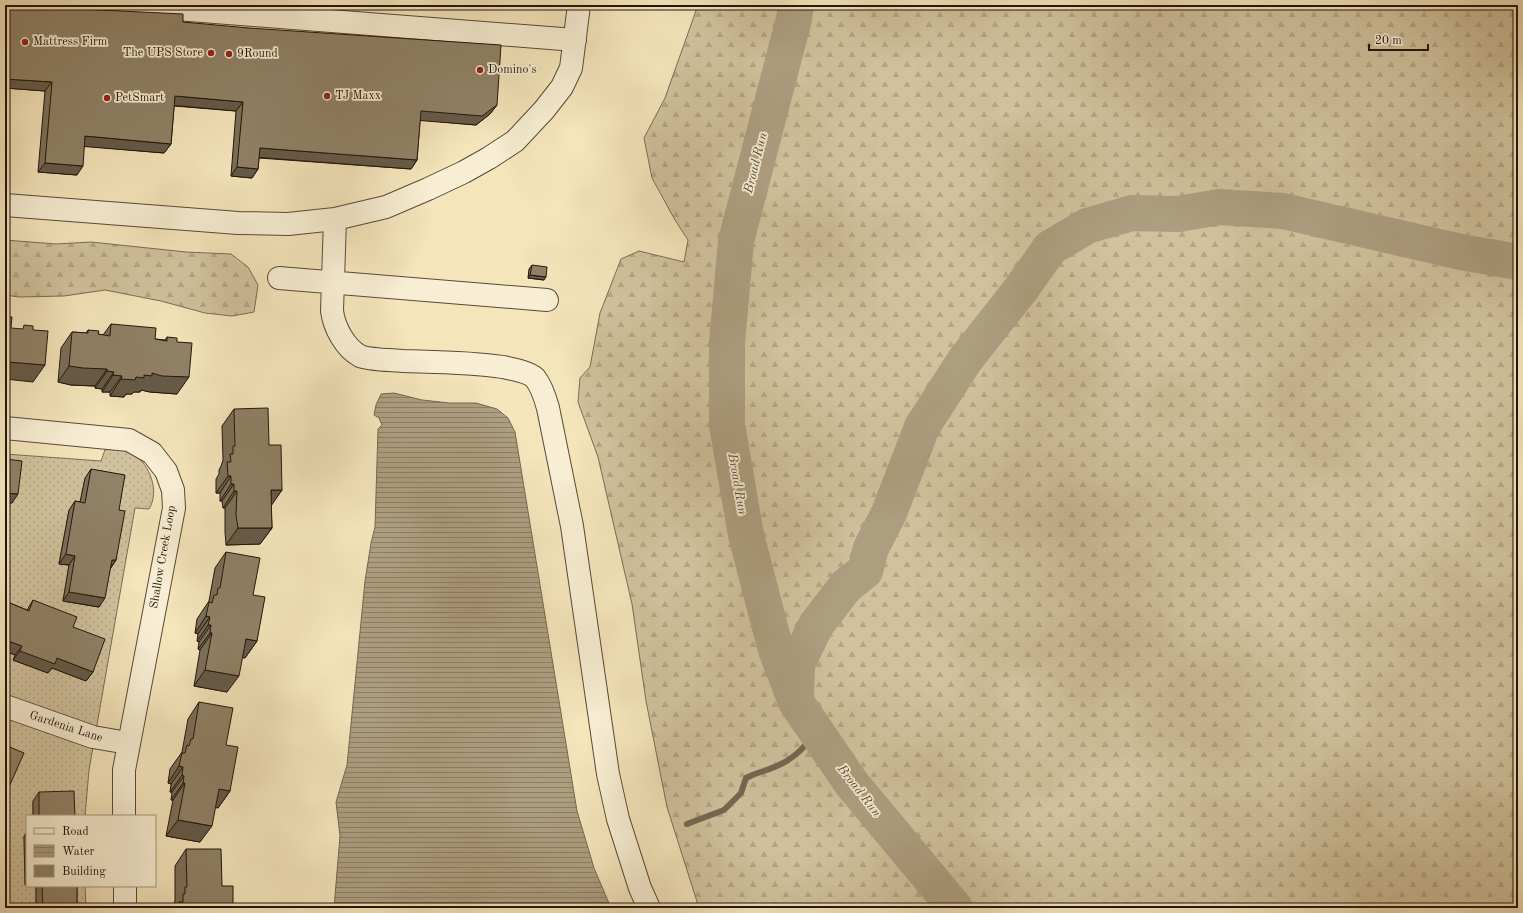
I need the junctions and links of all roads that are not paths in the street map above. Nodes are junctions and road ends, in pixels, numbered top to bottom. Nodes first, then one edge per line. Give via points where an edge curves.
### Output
1 (125, 5) edge
2 (579, 5) edge
3 (575, 40) junction
4 (5, 205) edge
5 (335, 219) junction
6 (279, 278) dead end
7 (332, 282) junction
8 (547, 300) dead end
9 (5, 428) edge
10 (5, 706) edge
11 (128, 743) junction
12 (124, 815) edge
13 (125, 887) edge
14 (125, 908) edge
15 (649, 908) edge

1 - 3 street
2 - 3 street
3 - 5 street via 571,68 562,87 515,141 489,158 428,189 386,207
4 - 5 street via 238,223 288,224
5 - 7 street
6 - 7 street
7 - 8 street
7 - 15 street via 333,318 340,334 361,357 492,365 515,369 534,377 543,390 572,526 614,804
9 - 11 street, Shallow Creek Loop via 129,440 152,453 166,470 174,490 174,508
10 - 11 street, Gardenia Lane via 93,738
11 - 12 street, Shallow Creek Loop via 124,770
13 - 14 street

